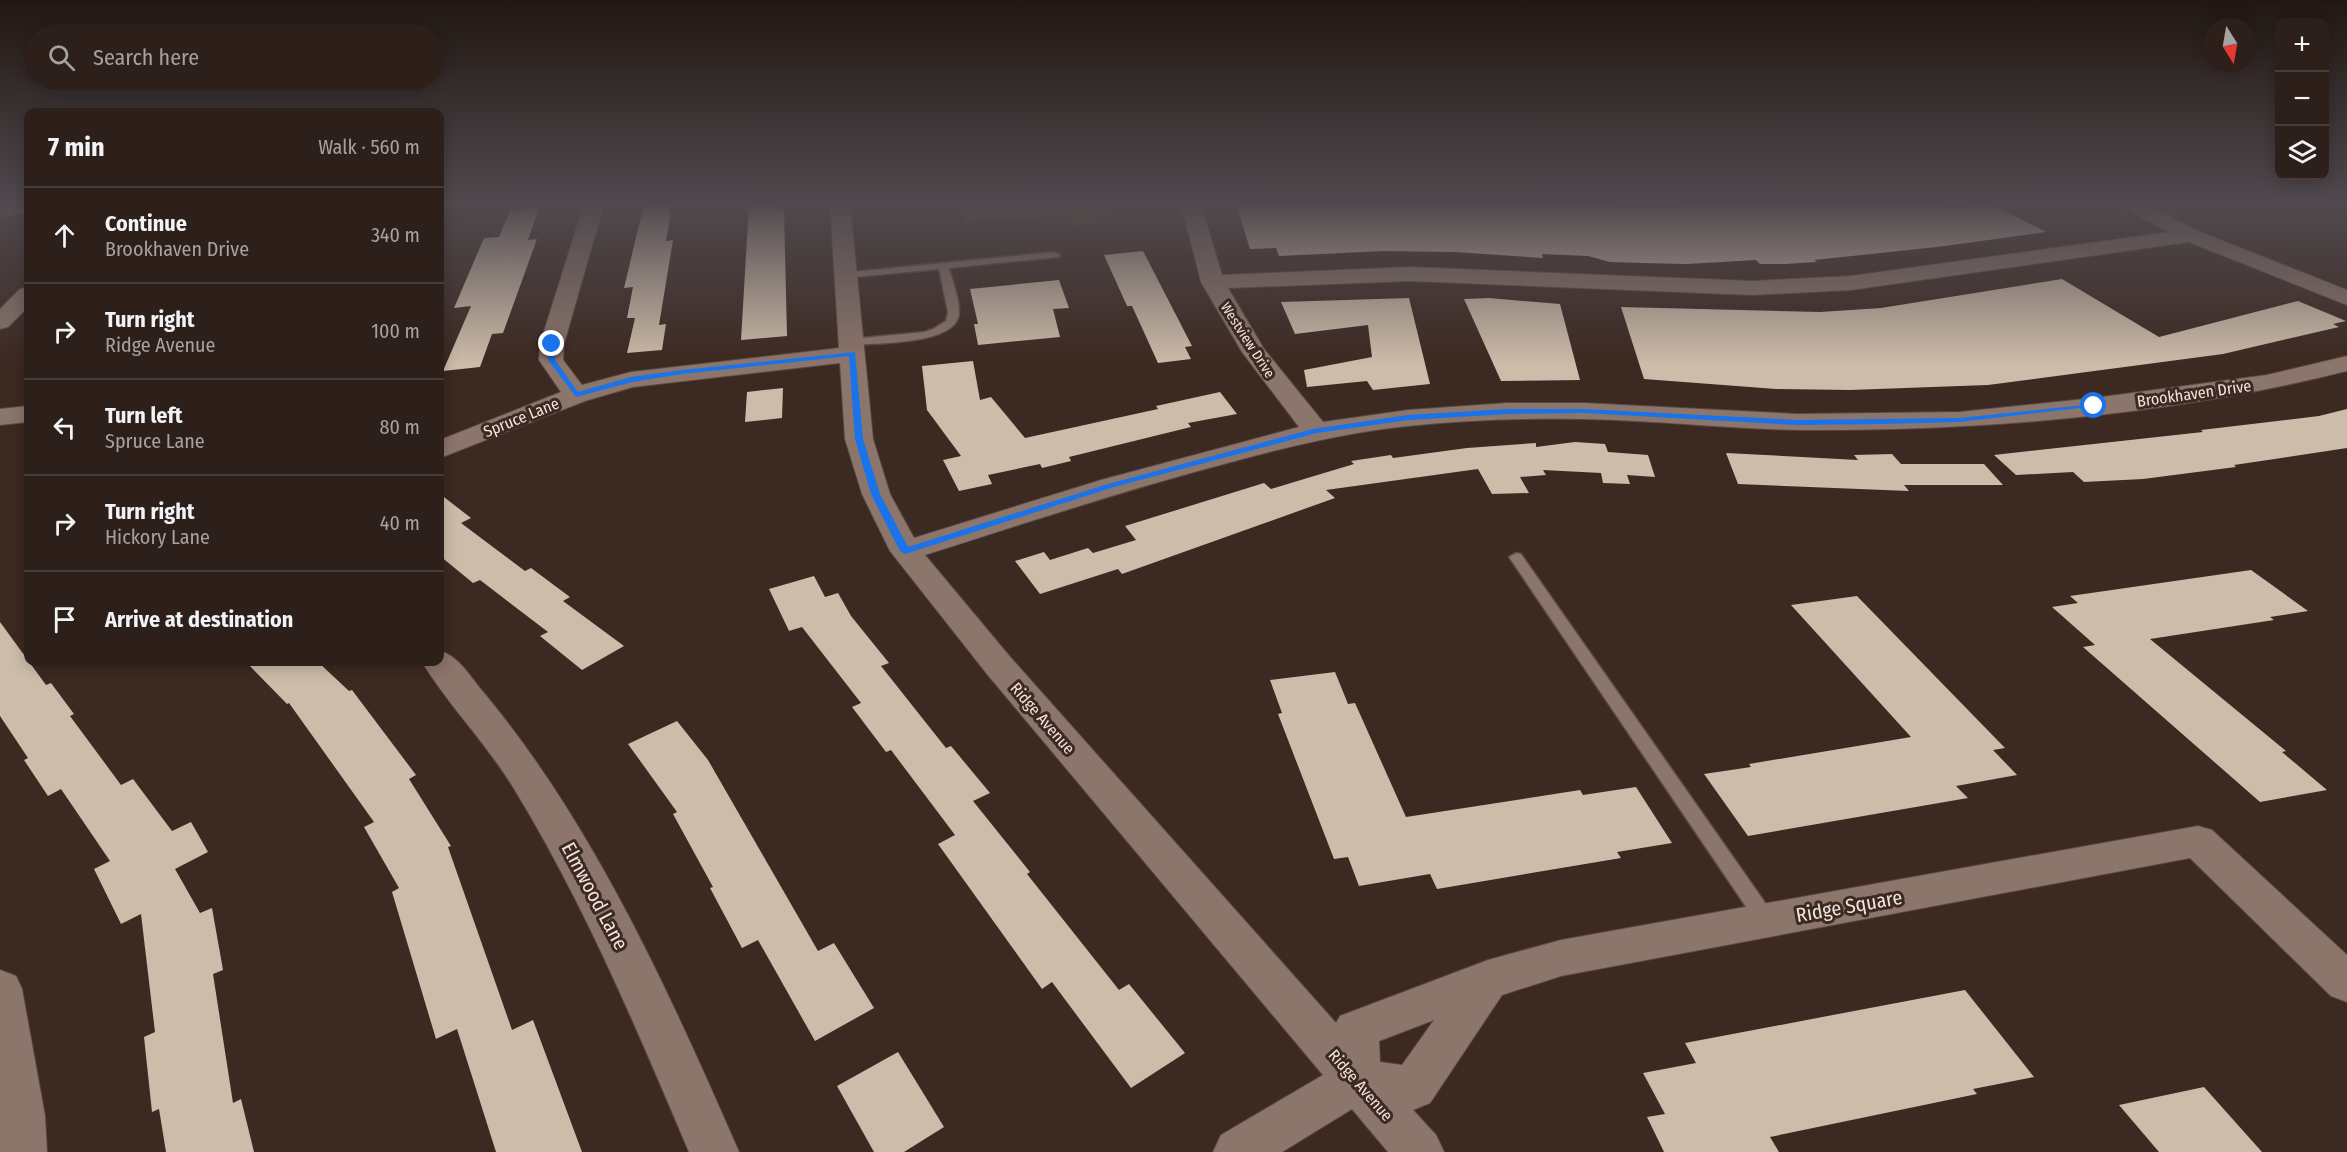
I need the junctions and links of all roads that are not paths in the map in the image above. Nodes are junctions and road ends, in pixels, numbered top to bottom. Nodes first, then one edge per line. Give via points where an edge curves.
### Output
1 (578, 258) edge
2 (844, 258) edge
3 (1024, 258) edge
4 (1204, 258) edge
5 (2030, 258) edge
6 (2247, 258) edge
7 (943, 265) junction
8 (845, 275) junction
9 (1212, 282) junction
10 (24, 298) edge
11 (2347, 298) edge
12 (0, 322) edge
13 (852, 348) junction
14 (2347, 363) edge
15 (576, 395) junction
16 (24, 414) edge
17 (0, 417) edge
18 (1316, 431) junction
19 (444, 448) edge
20 (905, 551) junction
21 (1516, 557) dead end
22 (442, 666) edge
23 (1766, 921) junction
24 (1488, 979) junction
25 (2347, 983) edge
26 (0, 989) edge
27 (1357, 1080) junction
28 (22, 1152) edge
29 (714, 1152) edge
30 (1238, 1152) edge
31 (1419, 1152) edge

1 - 15 street via 552,344 551,360
2 - 8 street, Ridge Avenue
3 - 7 lane
4 - 9 street, Westview Drive
5 - 9 street via 1851,283 1753,288 1410,274
6 - 11 street
7 - 8 lane
7 - 13 lane via 954,312 947,327
8 - 13 street, Ridge Avenue
9 - 18 street, Westview Drive via 1265,369
10 - 12 street
13 - 15 street, Spruce Lane via 631,380
13 - 20 street, Ridge Avenue via 859,439 876,494
14 - 18 street, Brookhaven Drive via 2267,383 1959,420 1797,422 1507,411 1419,416
15 - 19 street, Spruce Lane
16 - 17 street
18 - 20 street, Brookhaven Drive via 1111,486
20 - 27 street, Ridge Avenue via 999,666
21 - 23 lane
22 - 29 street, Elmwood Lane via 479,708 554,819 618,936
23 - 24 street, Ridge Square via 1561,958
23 - 25 street, Ridge Square via 2198,841
24 - 27 street via 1413,1088
24 - 27 street, Ridge Square via 1356,1030
26 - 28 street via 21,1116
27 - 30 street
27 - 31 street, Ridge Avenue

